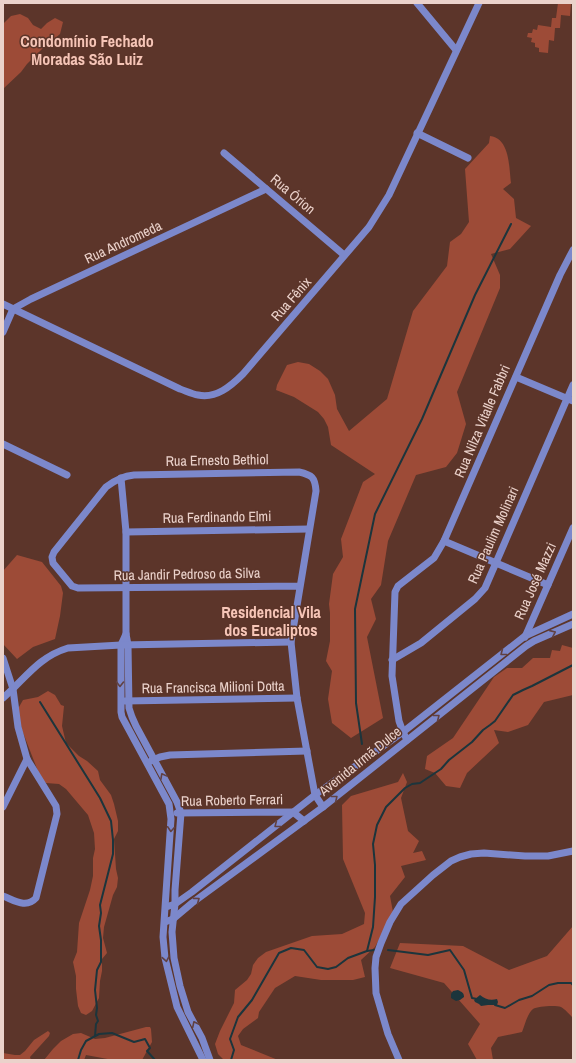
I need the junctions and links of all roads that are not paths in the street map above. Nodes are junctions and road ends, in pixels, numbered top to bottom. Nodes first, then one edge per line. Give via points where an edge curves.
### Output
1 (417, 3) edge
2 (478, 3) edge
3 (456, 50) junction
4 (417, 133) junction
5 (224, 153) dead end
6 (468, 158) dead end
7 (266, 189) junction
8 (573, 250) edge
9 (344, 255) junction
10 (3, 304) edge
11 (13, 309) junction
12 (3, 332) edge
13 (516, 377) junction
14 (573, 385) edge
15 (570, 400) edge
16 (3, 444) edge
17 (67, 474) dead end
18 (121, 478) junction
19 (573, 528) edge
20 (309, 529) junction
21 (126, 532) junction
22 (444, 541) junction
23 (496, 563) junction
24 (300, 586) junction
25 (548, 586) junction
26 (126, 588) junction
27 (573, 614) edge
28 (573, 624) edge
29 (525, 636) junction
30 (291, 642) junction
31 (529, 644) junction
32 (124, 645) junction
33 (3, 658) edge
34 (392, 660) junction
35 (13, 689) junction
36 (3, 698) edge
37 (297, 698) junction
38 (120, 701) junction
39 (129, 701) junction
40 (403, 732) junction
41 (407, 740) junction
42 (307, 751) junction
43 (154, 759) junction
44 (27, 760) junction
45 (147, 764) junction
46 (315, 795) junction
47 (3, 807) edge
48 (323, 807) junction
49 (293, 812) junction
50 (181, 813) junction
51 (171, 814) junction
52 (304, 821) junction
53 (573, 851) edge
54 (3, 896) edge
55 (175, 904) junction
56 (166, 907) junction
57 (173, 919) junction
58 (165, 922) junction
59 (202, 1038) junction
60 (194, 1041) junction
61 (203, 1060) edge
62 (210, 1060) edge
63 (399, 1060) edge

1 - 3 street
2 - 3 street, Rua Fênix
3 - 4 street, Rua Fênix
4 - 6 street
4 - 9 street, Rua Fênix via 380,211
5 - 7 street, Rua Órion
7 - 9 street, Rua Órion
7 - 11 street, Rua Andromeda
8 - 13 street, Rua Nilza Vitalle Fabbri
9 - 11 street, Rua Fênix via 239,378 219,393 206,396 180,389
10 - 11 street, Rua Fênix
11 - 12 street
13 - 15 street
13 - 22 street, Rua Nilza Vitalle Fabbri
14 - 15 street, Rua Paulim Molinari
15 - 23 street, Rua Paulim Molinari
16 - 17 street
18 - 20 street, Rua Ernesto Bethiol via 134,475 299,472 309,474 316,484
18 - 21 street
18 - 26 street, Rua Jandir Pedroso da Silva via 106,487 52,554 52,560 74,588
19 - 25 street, Rua José Mazzi
20 - 21 street, Rua Ferdinando Elmi
20 - 24 street
21 - 26 street
22 - 23 street
22 - 34 street, Rua Nilza Vitalle Fabbri via 434,558 398,586 395,596
23 - 25 street
23 - 34 street, Rua Paulim Molinari via 485,588 475,599 421,642
24 - 26 street, Rua Jandir Pedroso da Silva
24 - 30 street
25 - 29 street, Rua José Mazzi
26 - 32 street
27 - 29 street, Avenida Irmã Dulce
31 -> 28 street, Avenida Irmã Dulce
29 - 31 street, Rua José Mazzi
29 -> 40 street, Avenida Irmã Dulce
30 - 32 street
30 - 37 street
41 -> 31 street, Avenida Irmã Dulce
32 - 35 street via 68,648 59,651 36,665
32 -> 38 street
32 - 39 street
33 - 35 street
34 - 40 street via 395,701
35 - 36 street
35 - 44 street via 18,727
37 - 39 street, Rua Francisca Milioni Dotta
37 - 42 street
38 - 39 street, Rua Francisca Milioni Dotta
38 - 45 street via 122,717
39 - 43 street via 132,716
40 - 41 street
40 - 46 street, Avenida Irmã Dulce
48 -> 41 street, Avenida Irmã Dulce
42 - 43 street via 170,755
42 - 46 street
43 - 45 street
50 -> 43 street
44 - 47 street
44 - 54 street via 53,801 57,810 56,819 36,898 33,902 19,903
45 - 51 street via 167,800
46 - 48 street
46 - 49 street, Avenida Irmã Dulce
48 - 52 street, Avenida Irmã Dulce
49 - 50 street, Rua Roberto Ferrari
49 - 52 street
49 -> 55 street, Avenida Irmã Dulce
50 - 51 street, Rua Roberto Ferrari
50 - 55 street
51 -> 56 street
57 -> 52 street, Avenida Irmã Dulce
53 - 63 street via 548,856 484,853 460,857 433,875 401,904 381,943 376,957 375,974 379,1006
55 - 56 street, Avenida Irmã Dulce
55 - 57 street
56 - 58 street
57 - 58 street, Avenida Irmã Dulce
59 -> 57 street via 188,1012 180,986 174,958
58 -> 60 street via 164,951 170,981 177,1007
59 - 60 street
59 - 62 street
60 - 61 street

